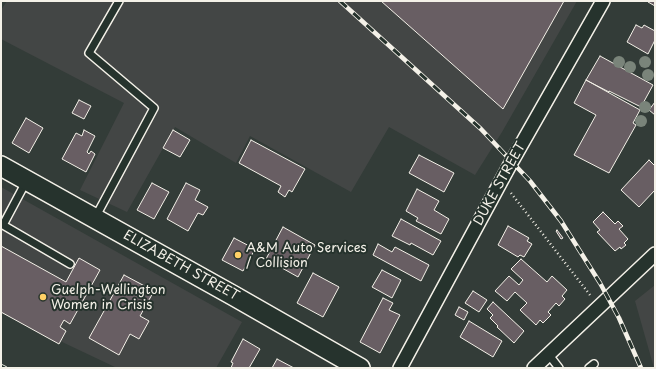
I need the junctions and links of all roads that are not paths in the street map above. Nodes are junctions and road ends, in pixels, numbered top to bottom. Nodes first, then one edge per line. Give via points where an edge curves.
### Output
1 (119, 1) edge
2 (603, 1) edge
3 (1, 166) edge
4 (27, 180) junction
5 (95, 218) junction
6 (2, 224) edge
7 (655, 254) edge
8 (70, 264) dead end
9 (549, 355) junction
10 (360, 368) edge
11 (400, 368) edge
12 (534, 368) edge
13 (559, 368) edge

1 - 5 lane via 89,53 154,108
2 - 11 street, DUKE STREET
3 - 4 main road, ELIZABETH STREET
4 - 5 main road, ELIZABETH STREET
4 - 6 lane
5 - 10 main road, ELIZABETH STREET
6 - 8 lane
7 - 9 street
9 - 12 street
9 - 13 lane

